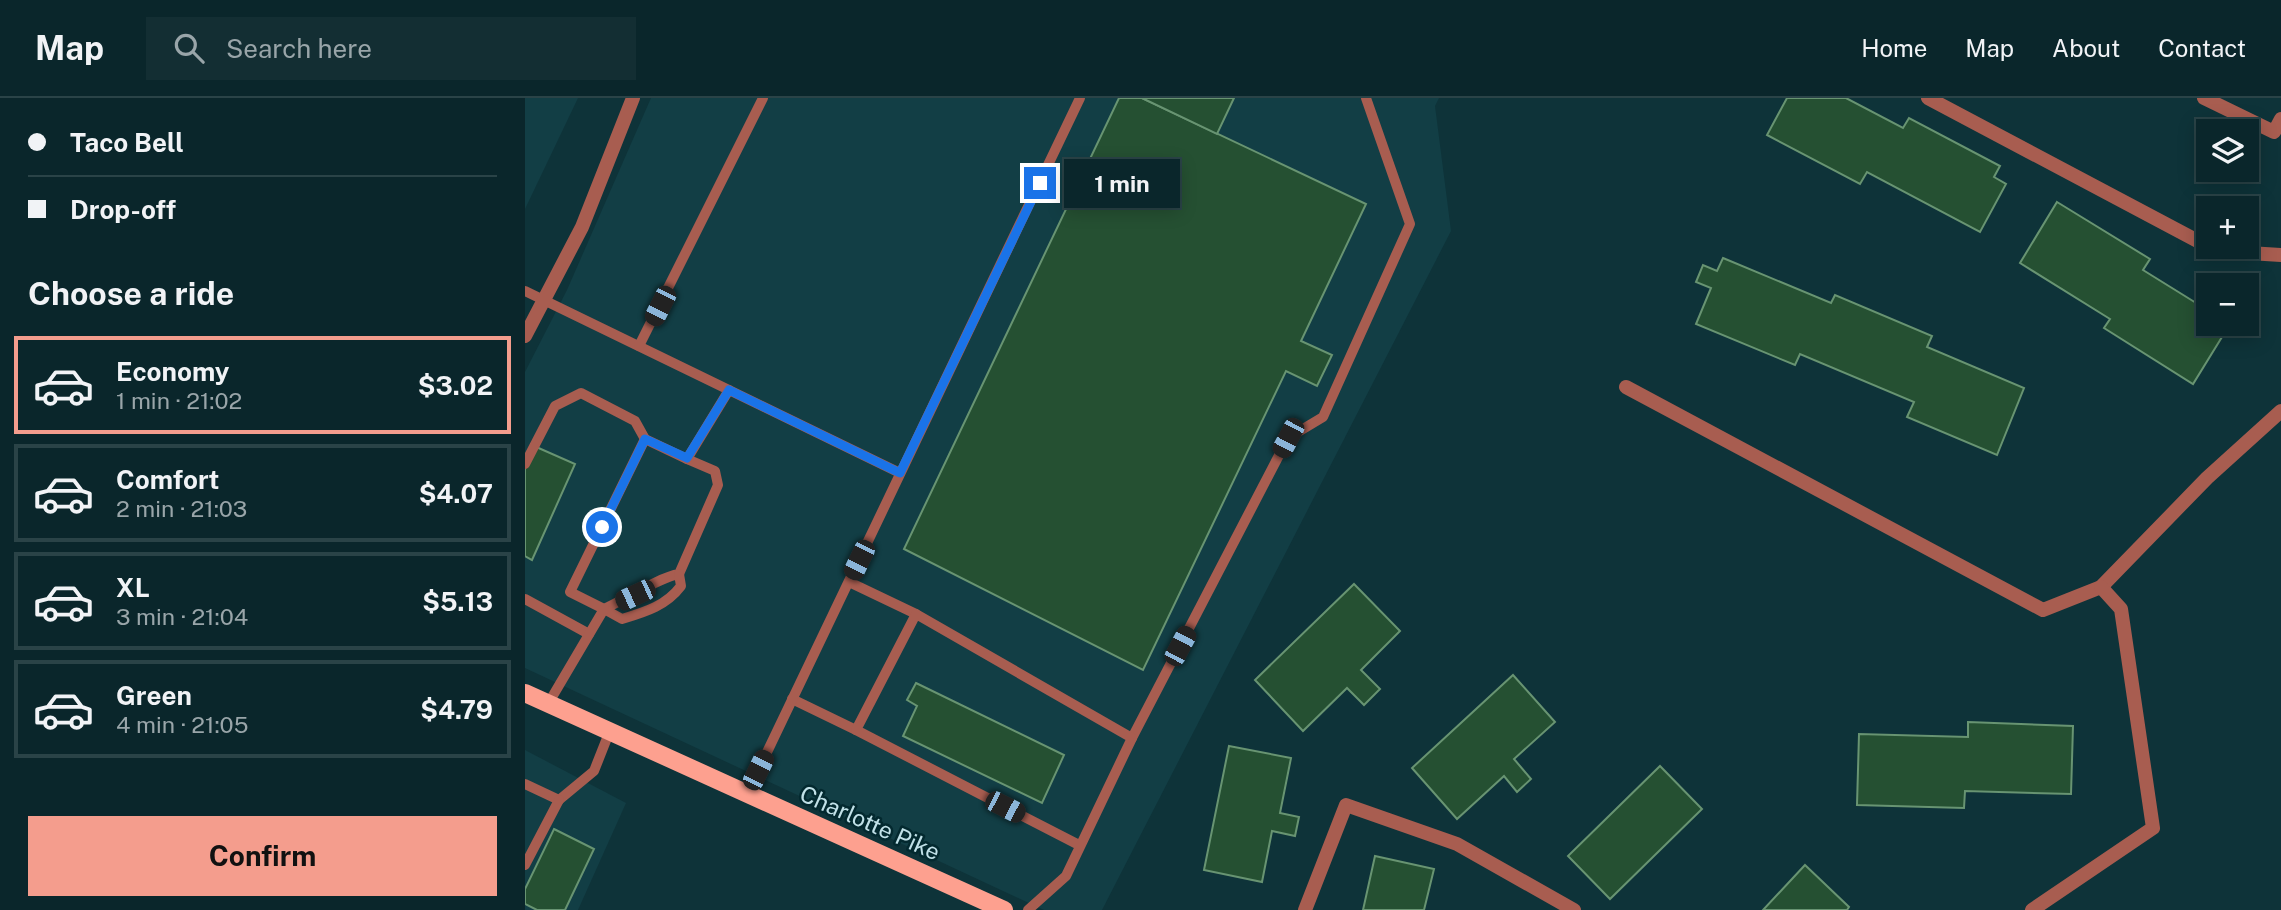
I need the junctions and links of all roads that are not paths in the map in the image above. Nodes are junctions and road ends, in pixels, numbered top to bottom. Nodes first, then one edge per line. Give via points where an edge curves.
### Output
1 (633, 98) edge
2 (763, 98) edge
3 (1080, 98) edge
4 (1366, 98) edge
5 (1928, 98) edge
6 (2204, 98) edge
7 (2281, 119) edge
8 (2196, 240) edge
9 (2259, 254) edge
10 (2281, 255) edge
11 (525, 291) edge
12 (544, 299) junction
13 (525, 336) edge
14 (639, 346) junction
15 (1626, 387) dead end
16 (729, 390) junction
17 (2281, 411) edge
18 (645, 439) junction
19 (687, 458) junction
20 (525, 464) edge
21 (900, 473) junction
22 (678, 574) junction
23 (849, 582) junction
24 (2101, 587) junction
25 (525, 599) edge
26 (604, 609) junction
27 (916, 614) junction
28 (589, 634) junction
29 (525, 693) edge
30 (792, 699) junction
31 (548, 704) junction
32 (856, 730) junction
33 (609, 733) junction
34 (1132, 738) junction
35 (525, 784) edge
36 (747, 794) junction
37 (559, 800) junction
38 (1079, 845) junction
39 (525, 865) edge
40 (1004, 910) edge
41 (1028, 910) edge
42 (1305, 910) edge
43 (1574, 910) edge
44 (2032, 910) edge

1 - 12 street via 582,227
2 - 14 lane
3 - 21 lane
4 - 34 lane via 1410,224 1323,417 1288,438
5 - 8 street
6 - 7 street via 2274,132
9 - 10 street
11 - 12 lane
12 - 13 street
12 - 14 lane
14 - 16 lane
15 - 24 street via 2043,610
16 - 19 lane
16 - 21 lane
17 - 24 street via 2207,478
18 - 19 lane
18 - 20 lane via 635,421 581,393 555,406
18 - 26 lane via 570,592
19 - 22 lane via 715,471 718,485
21 - 23 lane
22 - 26 lane via 664,576 647,590
22 - 26 lane via 681,586 676,593 651,610 622,619
23 - 27 lane
23 - 30 lane
24 - 44 street via 2121,609 2153,828
25 - 28 lane
26 - 28 lane
27 - 32 lane
27 - 34 lane
28 - 31 lane
29 - 31 main road, Charlotte Pike
30 - 32 lane
30 - 36 lane
31 - 33 main road, Charlotte Pike
32 - 38 lane
33 - 36 main road, Charlotte Pike
33 - 37 lane via 594,771
34 - 38 lane
35 - 37 lane
36 - 40 main road, Charlotte Pike
37 - 39 lane
38 - 41 lane via 1066,876
42 - 43 street via 1346,805 1457,844

